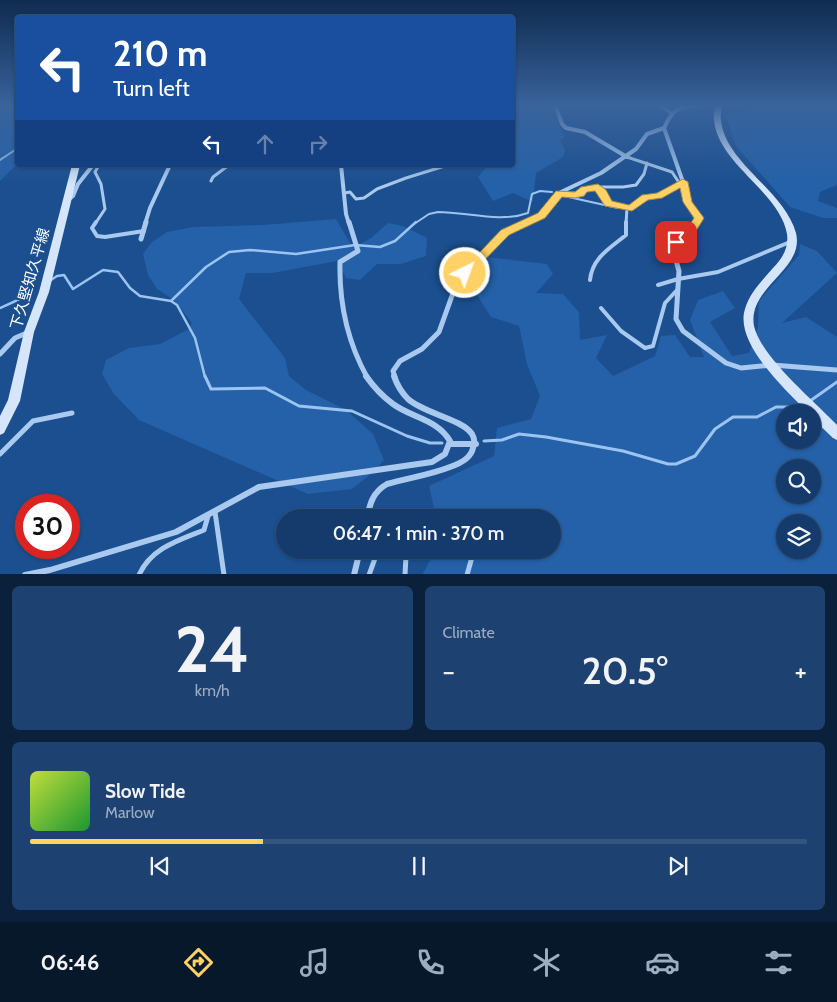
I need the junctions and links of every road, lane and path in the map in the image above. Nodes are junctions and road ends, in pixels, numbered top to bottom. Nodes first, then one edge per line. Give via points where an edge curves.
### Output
1 (584, 132) edge
2 (653, 132) edge
3 (665, 132) edge
4 (719, 132) edge
5 (627, 157) junction
6 (647, 163) junction
7 (75, 167) edge
8 (91, 167) edge
9 (98, 167) edge
10 (169, 167) edge
11 (226, 167) edge
12 (341, 167) edge
13 (443, 167) edge
14 (211, 181) dead end
15 (681, 183) junction
16 (598, 187) junction
17 (345, 193) junction
18 (560, 193) junction
19 (65, 203) junction
20 (627, 208) junction
21 (144, 232) junction
22 (140, 239) dead end
23 (792, 241) junction
24 (678, 279) junction
25 (590, 280) dead end
26 (658, 285) dead end
27 (678, 289) junction
28 (601, 308) dead end
29 (29, 332) junction
30 (0, 354) edge
31 (772, 365) junction
32 (837, 370) edge
33 (72, 413) dead end
34 (0, 429) edge
35 (837, 434) edge
36 (450, 444) junction
37 (476, 444) junction
38 (0, 454) edge
39 (369, 509) edge
40 (215, 512) junction
41 (208, 516) junction
42 (358, 559) edge
43 (375, 559) edge
44 (406, 559) edge
45 (471, 559) edge
46 (25, 574) edge
47 (139, 574) edge
48 (224, 574) edge
49 (354, 574) edge
50 (369, 574) edge
51 (405, 574) edge
52 (467, 574) edge

1 - 5 street
2 - 5 street via 647,134
3 - 15 street
4 - 23 street via 733,154 774,200 786,218
5 - 6 lane
5 - 18 street
6 - 15 lane via 672,172
6 - 16 lane via 645,177 638,184 625,188
7 - 19 street, 下久堅知久平線
8 - 19 street
9 - 21 lane via 95,172 101,184 105,209 92,228 97,236
10 - 21 street via 150,208
11 - 14 lane
12 - 17 street
13 - 17 lane via 377,189 363,199 356,199 350,192
15 - 20 lane via 659,196 646,197 632,208
15 - 24 street via 699,218 690,232 676,242 673,250
16 - 18 lane via 575,195
16 - 20 lane via 608,203
17 - 36 street via 346,214 356,246 355,254 340,262 340,283 353,347 370,382 391,403 443,429
18 - 37 street via 541,215 505,232 490,246 465,273 453,293 439,332 422,349 400,361 393,372 394,383 400,393 434,415 469,428
19 - 29 street, 下久堅知久平線 via 44,292
20 - 25 lane via 626,234 596,260
21 - 22 street
23 - 24 lane via 718,272
23 - 31 street via 792,249 784,264 754,295 750,304 752,336
24 - 26 lane
24 - 27 street
27 - 28 lane via 665,303 653,346 645,348 615,326
27 - 31 street via 676,319 683,331 702,347 740,368
29 - 30 street via 16,338
29 - 34 street, 下久堅知久平線 via 14,401
31 - 32 street
31 - 35 street
33 - 38 lane via 33,420
36 - 37 street
36 - 40 street via 442,458 432,462 259,488
37 - 39 street via 470,456 457,464 428,476 386,483 378,489
40 - 41 street
40 - 48 lane
41 - 46 street via 176,532 130,548
41 - 47 lane via 204,530 151,556
42 - 49 street
43 - 50 lane
44 - 51 lane
45 - 52 lane

